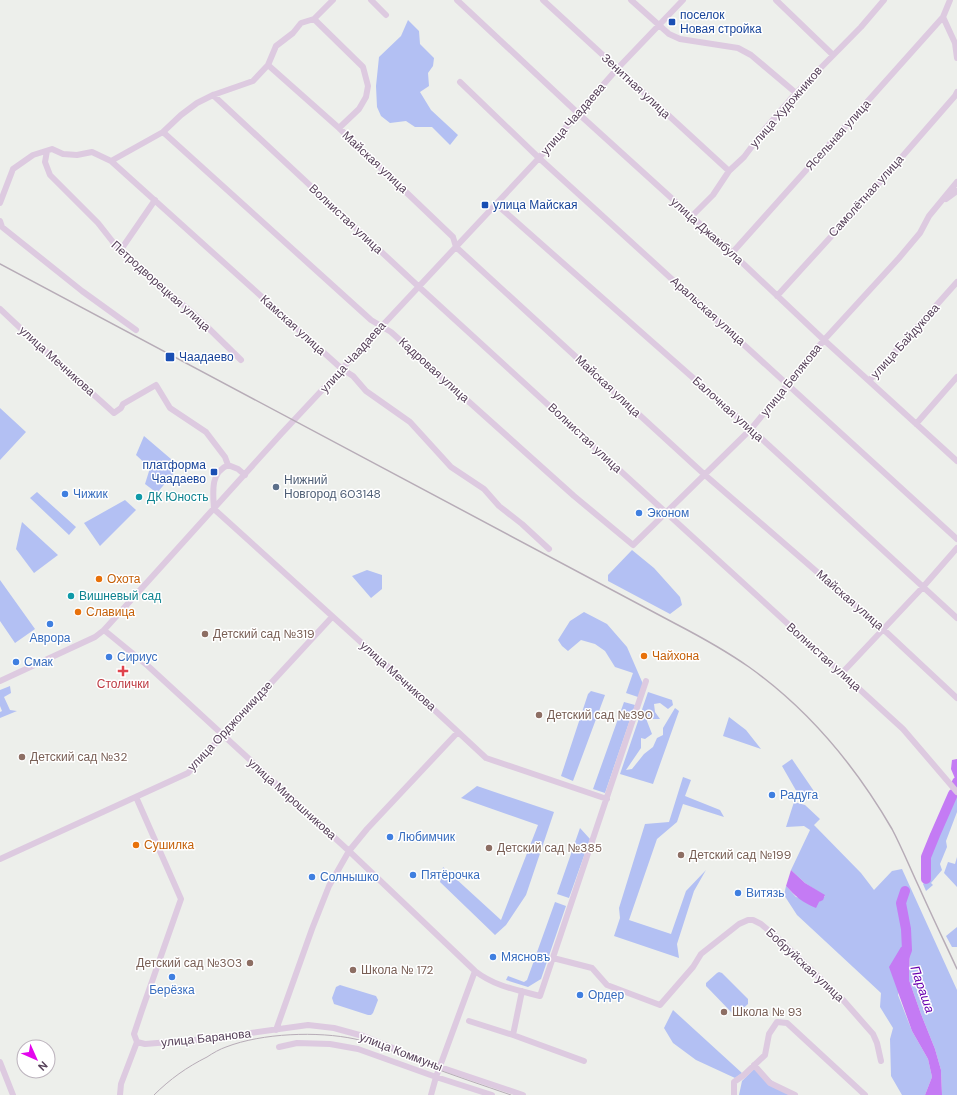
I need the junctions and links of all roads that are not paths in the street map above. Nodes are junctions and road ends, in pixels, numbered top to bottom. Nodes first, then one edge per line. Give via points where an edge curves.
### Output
1 (332, 0) edge
2 (371, 0) edge
3 (457, 0) edge
4 (543, 0) edge
5 (631, 0) edge
6 (683, 0) edge
7 (776, 0) edge
8 (884, 0) edge
9 (950, 0) edge
10 (386, 15) dead end
11 (943, 17) junction
12 (314, 18) junction
13 (658, 26) junction
14 (833, 54) junction
15 (957, 58) edge
16 (268, 65) junction
17 (617, 69) junction
18 (460, 82) dead end
19 (796, 93) junction
20 (956, 94) edge
21 (213, 95) junction
22 (578, 113) junction
23 (339, 128) junction
24 (163, 132) junction
25 (47, 151) junction
26 (539, 158) junction
27 (111, 160) junction
28 (729, 171) junction
29 (957, 182) edge
30 (957, 191) edge
31 (155, 200) junction
32 (0, 203) edge
33 (496, 204) junction
34 (938, 205) junction
35 (691, 217) junction
36 (0, 221) edge
37 (456, 246) junction
38 (120, 251) junction
39 (732, 253) junction
40 (957, 282) edge
41 (418, 286) junction
42 (777, 296) junction
43 (0, 309) edge
44 (380, 326) junction
45 (136, 330) dead end
46 (824, 340) junction
47 (241, 360) dead end
48 (342, 369) junction
49 (957, 377) edge
50 (869, 381) junction
51 (789, 384) junction
52 (916, 424) junction
53 (751, 429) junction
54 (957, 461) edge
55 (228, 465) junction
56 (245, 475) junction
57 (705, 475) junction
58 (214, 509) junction
59 (665, 512) junction
60 (957, 539) edge
61 (633, 545) joint
62 (957, 548) edge
63 (549, 549) dead end
64 (923, 587) junction
65 (332, 617) junction
66 (957, 618) edge
67 (883, 629) junction
68 (104, 630) junction
69 (842, 673) junction
70 (0, 681) edge
71 (646, 681) dead end
72 (957, 698) edge
73 (458, 732) junction
74 (222, 736) junction
75 (957, 792) edge
76 (136, 797) junction
77 (607, 799) junction
78 (349, 851) junction
79 (0, 859) edge
80 (553, 958) junction
81 (475, 971) junction
82 (522, 991) junction
83 (469, 1021) dead end
84 (276, 1030) junction
85 (513, 1035) junction
86 (137, 1042) junction
87 (279, 1047) dead end
88 (584, 1061) dead end
89 (881, 1061) dead end
90 (0, 1062) edge
91 (754, 1066) junction
92 (438, 1072) junction
93 (14, 1095) edge
94 (120, 1095) edge
95 (431, 1095) edge
96 (492, 1095) edge
97 (523, 1095) edge
98 (734, 1095) edge
99 (796, 1095) edge
100 (865, 1095) edge

1 - 12 street
2 - 10 street
3 - 22 street, улица Джамбула
4 - 17 street, Зенитная улица
5 - 13 street
6 - 13 street, улица Чаадаева
7 - 14 street
8 - 14 street, улица Художников
9 - 11 street, Ясельная улица
11 - 15 street via 955,43
11 - 39 street, Ясельная улица
12 - 16 street via 301,23 276,46
12 - 23 street via 363,67 368,86 366,97 359,109
13 - 17 street, улица Чаадаева
13 - 19 street via 680,39 738,48 751,55
14 - 19 street, улица Художников
16 - 21 street via 252,81
16 - 23 street, Майская улица
17 - 22 street, улица Чаадаева
17 - 28 street, Зенитная улица
18 - 26 street, Аральская улица
19 - 28 street, улица Художников via 744,157
20 - 42 street, Самолётная улица
21 - 24 street via 180,115
21 - 41 street, Волнистая улица
22 - 26 street, улица Чаадаева
22 - 35 street, улица Джамбула
23 - 37 street, Майская улица via 453,237
24 - 27 street
24 - 44 street, Кадровая улица
25 - 27 street, Камская улица via 52,149 77,156 92,152
25 - 32 street via 33,155 13,169
25 - 38 street, Петродворецкая улица via 45,162 50,175 98,223
26 - 33 street, улица Чаадаева
26 - 51 street, Аральская улица
27 - 31 street, Камская улица
28 - 35 street, улица Художников via 713,195
29 - 34 street, улица Белякова
30 - 34 street, улица Белякова
31 - 38 street
31 - 48 street, Камская улица
33 - 37 street, улица Чаадаева
33 - 53 street, Балочная улица
34 - 46 street, улица Белякова via 900,258
35 - 39 street, улица Джамбула
36 - 45 street via 2,227
37 - 41 street, улица Чаадаева
37 - 57 street, Майская улица
38 - 47 street, Петродворецкая улица
39 - 42 street, улица Джамбула
40 - 50 street, улица Байдукова
41 - 44 street, улица Чаадаева
41 - 59 street, Волнистая улица
42 - 46 street, улица Джамбула
43 - 55 street, улица Мечникова via 114,413 123,404 156,385 170,408 206,432 225,456
44 - 48 street, улица Чаадаева
44 - 61 street, Кадровая улица via 391,332 574,496
46 - 50 street, улица Джамбула
46 - 51 street, улица Белякова
48 - 56 street, улица Чаадаева
48 - 63 street, Камская улица via 353,376 366,391 410,422 451,467 484,489 499,506
49 - 52 street
50 - 52 street, улица Джамбула
51 - 53 street, улица Белякова
51 - 60 street, Аральская улица
52 - 54 street, улица Джамбула
53 - 57 street, улица Белякова
53 - 64 street, Балочная улица
55 - 56 street
55 - 58 street via 214,480
56 - 58 street, улица Чаадаева
57 - 59 street, улица Белякова
57 - 67 street, Майская улица
58 - 65 street, улица Мечникова
58 - 68 street, улица Чаадаева
59 - 61 street, улица Белякова
59 - 69 street, Волнистая улица
62 - 64 street
64 - 66 street, Балочная улица
64 - 67 street
65 - 73 street, улица Мечникова
65 - 74 street, улица Орджоникидзе
67 - 69 street
67 - 72 street, Майская улица
68 - 70 street, улица Чаадаева via 95,637
68 - 74 street, улица Мирошникова via 148,666
69 - 75 street, Волнистая улица via 903,729
71 - 77 street
73 - 77 street, улица Мечникова via 486,758
73 - 78 street
74 - 76 street, улица Орджоникидзе via 188,773
74 - 78 street, улица Мирошникова
76 - 79 street, улица Орджоникидзе
76 - 86 street via 181,899 134,1034
77 - 80 street
78 - 81 street, улица Мирошникова
78 - 84 street via 329,886
80 - 82 street via 540,996
80 - 89 street, Бобруйская улица via 592,968 607,985 660,1005 701,954 739,924 753,920 781,941 844,1001 873,1034 878,1043
81 - 82 street via 496,984
81 - 92 street
82 - 85 street
83 - 85 street
84 - 86 street, улица Баранова via 152,1044
84 - 92 street, улица Коммуны via 308,1025 334,1028 363,1036
85 - 88 street
86 - 94 street via 121,1084
87 - 92 street, улица Коммуны via 297,1043 330,1044 358,1049
90 - 93 street
91 - 98 street via 734,1082
91 - 99 street via 770,1083
91 - 100 street via 765,1055 769,1034 777,1022 787,1023
92 - 95 street
92 - 96 street, улица Коммуны
92 - 97 street, улица Коммуны

